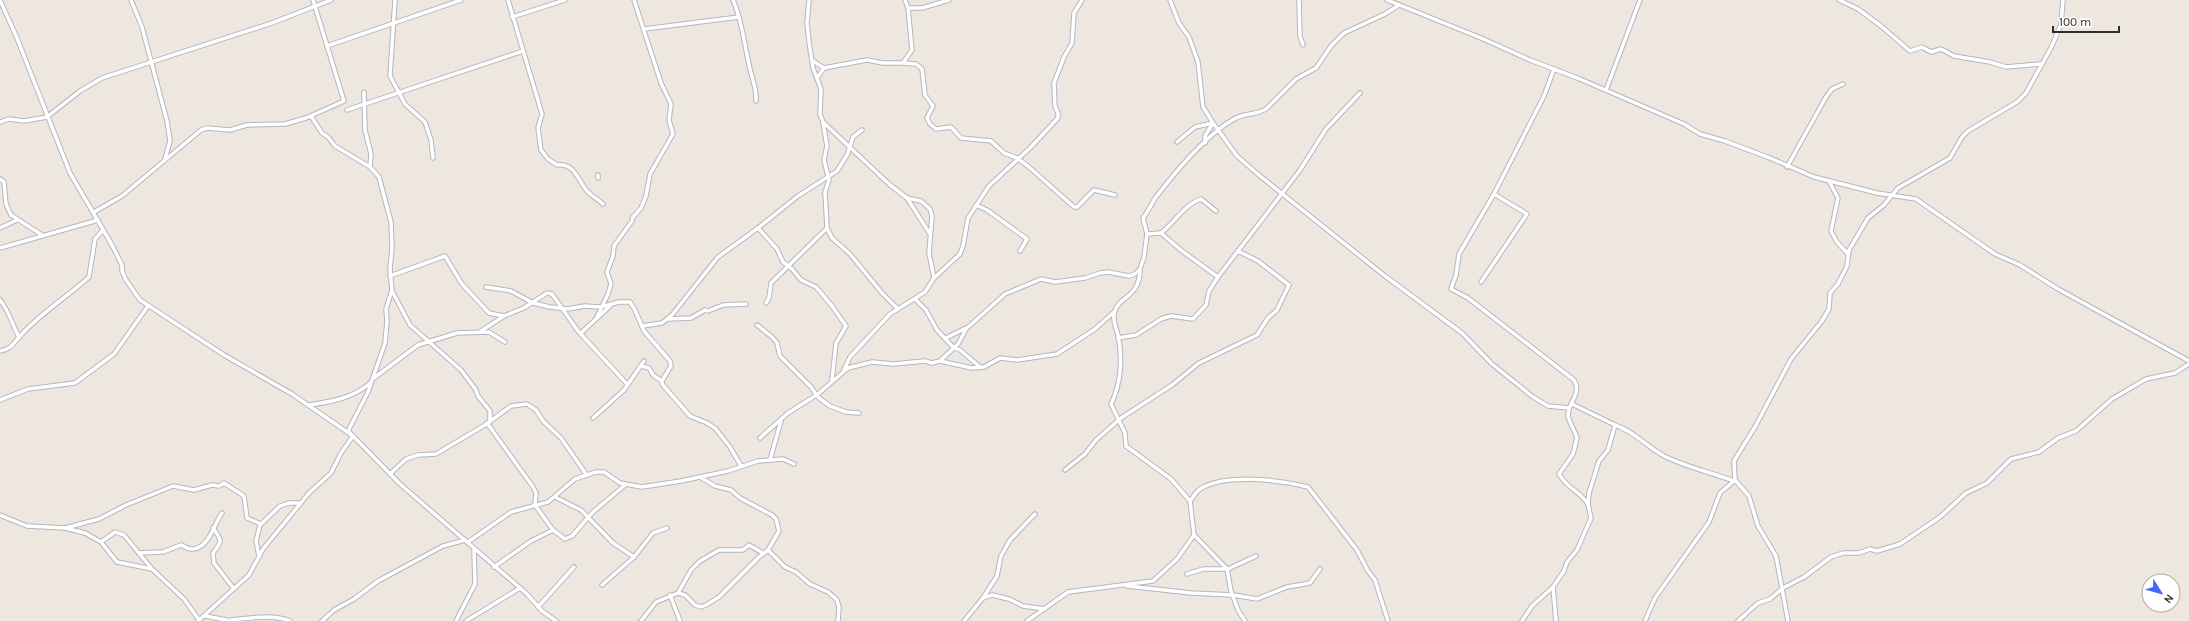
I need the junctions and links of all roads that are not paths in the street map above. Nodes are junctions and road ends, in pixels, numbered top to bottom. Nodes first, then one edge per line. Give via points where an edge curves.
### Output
1 (0, 0) edge
2 (132, 0) edge
3 (313, 0) edge
4 (331, 0) edge
5 (395, 0) edge
6 (460, 0) edge
7 (508, 0) edge
8 (565, 0) edge
9 (634, 0) edge
10 (733, 0) edge
11 (809, 0) edge
12 (905, 0) edge
13 (949, 0) edge
14 (1082, 0) edge
15 (1170, 0) edge
16 (1299, 0) edge
17 (1387, 0) edge
18 (1640, 0) edge
19 (1839, 0) edge
20 (2063, 0) edge
21 (1399, 5) junction
22 (315, 6) junction
23 (908, 8) junction
24 (512, 17) junction
25 (738, 17) junction
26 (394, 22) junction
27 (644, 29) junction
28 (327, 46) junction
29 (1303, 46) dead end
30 (523, 51) junction
31 (812, 60) junction
32 (150, 62) junction
33 (903, 63) junction
34 (2041, 64) junction
35 (824, 68) junction
36 (1554, 69) junction
37 (817, 78) junction
38 (1843, 84) dead end
39 (1606, 90) junction
40 (364, 92) dead end
41 (399, 93) junction
42 (1360, 93) dead end
43 (756, 101) dead end
44 (364, 104) junction
45 (347, 110) dead end
46 (311, 116) junction
47 (47, 117) junction
48 (0, 122) edge
49 (823, 122) junction
50 (1213, 123) junction
51 (862, 130) dead end
52 (1218, 130) junction
53 (1177, 142) dead end
54 (1205, 143) junction
55 (850, 145) junction
56 (433, 158) dead end
57 (1017, 158) junction
58 (165, 160) junction
59 (370, 167) junction
60 (1787, 167) junction
61 (828, 177) junction
62 (0, 179) edge
63 (1828, 181) junction
64 (1282, 193) junction
65 (1494, 194) junction
66 (1116, 195) dead end
67 (1892, 195) junction
68 (907, 198) junction
69 (603, 204) dead end
70 (976, 206) junction
71 (1216, 211) dead end
72 (94, 212) junction
73 (17, 220) junction
74 (98, 220) junction
75 (0, 228) edge
76 (758, 228) junction
77 (827, 228) junction
78 (104, 230) junction
79 (1161, 233) junction
80 (930, 234) junction
81 (1147, 234) junction
82 (42, 235) junction
83 (0, 248) edge
84 (1020, 251) dead end
85 (1238, 251) junction
86 (1848, 254) junction
87 (788, 266) junction
88 (1140, 269) junction
89 (390, 276) junction
90 (1218, 277) junction
91 (934, 278) junction
92 (1480, 282) dead end
93 (486, 287) dead end
94 (392, 290) junction
95 (915, 298) junction
96 (0, 300) edge
97 (532, 302) junction
98 (766, 303) dead end
99 (537, 304) junction
100 (746, 304) dead end
101 (612, 305) junction
102 (148, 306) junction
103 (525, 307) junction
104 (601, 307) junction
105 (561, 308) junction
106 (897, 308) junction
107 (1114, 311) junction
108 (504, 316) junction
109 (597, 317) junction
110 (666, 319) junction
111 (756, 325) dead end
112 (642, 326) junction
113 (968, 326) junction
114 (478, 332) junction
115 (581, 333) junction
116 (19, 337) junction
117 (946, 338) junction
118 (1118, 338) junction
119 (505, 342) dead end
120 (429, 343) junction
121 (954, 348) junction
122 (0, 351) edge
123 (644, 361) dead end
124 (940, 361) junction
125 (2189, 362) edge
126 (641, 366) junction
127 (982, 367) junction
128 (844, 371) junction
129 (372, 380) junction
130 (662, 381) junction
131 (832, 381) junction
132 (627, 384) junction
133 (816, 395) junction
134 (0, 400) edge
135 (309, 404) junction
136 (1571, 406) junction
137 (859, 413) dead end
138 (593, 418) dead end
139 (1119, 419) junction
140 (782, 420) junction
141 (489, 422) junction
142 (1615, 425) junction
143 (353, 436) junction
144 (760, 438) dead end
145 (770, 460) junction
146 (794, 464) dead end
147 (741, 466) junction
148 (1065, 470) dead end
149 (390, 474) junction
150 (586, 474) junction
151 (700, 476) junction
152 (1734, 481) junction
153 (625, 484) junction
154 (555, 498) junction
155 (1190, 501) junction
156 (301, 504) junction
157 (1588, 504) junction
158 (535, 505) junction
159 (222, 513) dead end
160 (1035, 514) dead end
161 (0, 515) edge
162 (588, 517) junction
163 (261, 524) junction
164 (65, 528) junction
165 (213, 528) junction
166 (667, 528) dead end
167 (553, 530) junction
168 (1194, 536) junction
169 (467, 541) junction
170 (101, 542) junction
171 (474, 550) junction
172 (768, 550) junction
173 (139, 553) junction
174 (763, 553) junction
175 (1256, 556) dead end
176 (259, 557) junction
177 (634, 557) junction
178 (494, 567) junction
179 (574, 567) dead end
180 (152, 569) junction
181 (1227, 569) junction
182 (1320, 569) dead end
183 (1187, 574) dead end
184 (602, 585) dead end
185 (1124, 585) junction
186 (1553, 587) junction
187 (520, 588) junction
188 (1783, 588) junction
189 (234, 589) junction
190 (678, 592) junction
191 (670, 595) junction
192 (1233, 595) junction
193 (983, 598) junction
194 (538, 607) junction
195 (1045, 609) junction
196 (205, 616) junction
197 (198, 621) edge
198 (232, 621) edge
199 (290, 621) edge
200 (322, 621) edge
201 (456, 621) edge
202 (466, 621) edge
203 (556, 621) edge
204 (641, 621) edge
205 (680, 621) edge
206 (838, 621) edge
207 (964, 621) edge
208 (1027, 621) edge
209 (1245, 621) edge
210 (1388, 621) edge
211 (1522, 621) edge
212 (1556, 621) edge
213 (1645, 621) edge
214 (1738, 621) edge
215 (1788, 621) edge

1 - 47 street
2 - 32 street via 142,27
3 - 22 street
4 - 22 street
5 - 26 street
6 - 26 street
7 - 24 street
8 - 24 street
9 - 27 street
10 - 25 street
11 - 31 street via 807,23
12 - 23 street
13 - 23 street via 922,8
14 - 57 street via 1074,13 1072,42 1054,84 1055,107 1059,116 1030,148
15 - 50 street via 1179,23 1189,37 1198,62 1203,109
16 - 29 street via 1300,36
17 - 21 street
18 - 39 street
19 - 34 street via 1858,9 1912,51 1922,47 1930,52 1941,49 1954,56 2006,67
20 - 34 street via 2061,24
21 - 36 street
21 - 52 street via 1344,33 1331,46 1316,68 1296,79 1266,109 1239,116
22 - 28 street
22 - 32 street via 272,23
23 - 33 street via 912,50
24 - 30 street
25 - 27 street
25 - 43 street via 756,90
26 - 28 street
26 - 41 street via 390,73
27 - 104 street via 661,83 671,104 669,120 673,134 650,174 641,208 614,246 607,272 611,284
28 - 46 street via 344,101
30 - 41 street
30 - 69 street via 542,114 538,128 541,150 557,165 570,167 582,180 586,190
31 - 35 street
31 - 37 street
32 - 47 street via 94,82
32 - 58 street via 170,141
33 - 35 street via 867,60
33 - 57 street via 916,64 922,69 925,95 933,106 928,118 936,129 951,127 961,138 990,141 1004,153
34 - 67 street via 2022,98 1968,131 1950,158 1921,173
35 - 37 street
36 - 39 street
36 - 65 street via 1544,96
37 - 49 street
38 - 60 street via 1832,89 1826,97
39 - 60 street via 1684,124 1700,134 1725,140
40 - 44 street
41 - 44 street
41 - 56 street via 408,107 425,122
42 - 64 street via 1326,129
44 - 45 street
44 - 59 street via 365,130 371,154
46 - 58 street via 285,124 247,125 230,130 207,128 195,133
46 - 59 street via 322,133 335,146
47 - 48 street via 24,121 9,119
47 - 72 street via 70,173
49 - 55 street
49 - 61 street via 827,146 824,160
50 - 52 street
50 - 53 street via 1195,127
50 - 54 street via 1205,136
51 - 55 street via 855,135
52 - 54 street
52 - 64 street via 1237,156
54 - 81 street via 1153,202 1143,218
55 - 61 street via 840,167
55 - 68 street via 889,184
57 - 66 street via 1074,207 1094,190
57 - 70 street via 989,186
58 - 72 street via 122,196
59 - 89 street via 380,179 390,215
60 - 63 street
61 - 76 street via 798,196
61 - 77 street via 825,192
62 - 73 street via 4,182 9,211
63 - 67 street
63 - 86 street via 1838,195 1839,201 1832,232
64 - 85 street
64 - 136 street via 1385,276 1462,333 1492,364 1532,397 1548,406
65 - 92 street via 1527,214
65 - 136 street via 1459,254 1451,289 1468,298 1570,376 1577,387
67 - 86 street via 1868,218
67 - 125 street via 1922,202 1995,254 2020,265
68 - 80 street
68 - 80 street via 921,201 930,209
70 - 84 street via 987,210 1028,239
70 - 91 street via 968,218 960,254
71 - 79 street via 1201,199 1195,201
72 - 74 street
73 - 75 street
73 - 82 street
74 - 78 street
74 - 82 street
76 - 87 street
76 - 110 street via 718,257
77 - 87 street
77 - 106 street via 832,238 850,254
78 - 102 street via 122,265 126,280 134,293
78 - 116 street via 95,239 89,278
79 - 81 street
79 - 90 street
80 - 91 street via 929,254
81 - 88 street
82 - 83 street
85 - 90 street
85 - 139 street via 1258,261 1289,285 1277,310 1268,318 1257,335 1199,363 1172,385
86 - 152 street via 1847,266 1830,293 1828,309 1822,321 1791,359 1755,427 1738,452 1734,461
87 - 98 street via 771,283 770,298
87 - 131 street via 801,280 813,285 846,326 836,343
88 - 107 street via 1137,288
88 - 113 street via 1129,276 1108,272 1055,282 1041,278 1005,294
89 - 94 street
89 - 108 street via 445,256 462,284 489,313
90 - 118 street via 1209,291 1206,305 1193,319 1171,316 1161,318 1136,334
91 - 95 street via 925,292
93 - 97 street via 511,291
94 - 120 street via 410,325
94 - 129 street via 386,309 384,346
95 - 106 street
95 - 117 street
96 - 116 street via 8,310 11,323
97 - 99 street
97 - 103 street
97 - 105 street via 547,293 552,294
99 - 103 street
99 - 105 street
100 - 110 street via 723,305 705,310 691,318
101 - 104 street
101 - 109 street
101 - 112 street via 630,302
102 - 134 street via 114,354 75,383 28,389
102 - 135 street via 224,355
103 - 108 street
104 - 105 street
104 - 109 street
105 - 115 street
106 - 128 street via 851,356
107 - 118 street
107 - 127 street via 1095,329 1070,343 1060,353 1041,358 1000,358
108 - 114 street
109 - 115 street
110 - 112 street via 662,323
111 - 133 street via 772,337 777,343 780,356
112 - 130 street via 670,361 671,366
113 - 117 street
113 - 121 street
114 - 119 street via 489,332
114 - 120 street via 457,333
115 - 132 street
116 - 122 street via 10,348
117 - 121 street
118 - 139 street via 1119,382 1111,404
120 - 129 street via 418,346
120 - 141 street via 461,370 489,408
121 - 124 street
121 - 127 street
123 - 126 street
124 - 127 street via 972,368
124 - 128 street via 893,364 872,362
125 - 188 street via 2175,373 2146,380 2112,399 2076,430 2058,438 2039,452 2011,460 1987,483 1966,493 1940,517 1900,544 1877,551 1870,549 1855,554 1837,554
126 - 130 street via 650,368 653,375
126 - 132 street
128 - 131 street
129 - 135 street via 360,391 348,397
129 - 143 street via 349,429
130 - 147 street via 690,416 715,428
131 - 133 street
132 - 138 street via 624,390
133 - 137 street via 830,406 846,412
133 - 140 street
135 - 143 street
136 - 142 street
136 - 157 street via 1568,417 1578,438 1573,454 1559,474 1567,486 1581,494
139 - 148 street via 1085,454
139 - 155 street via 1125,433 1126,446 1170,479
140 - 144 street
140 - 145 street
141 - 149 street via 436,454 406,459
141 - 150 street via 511,406 527,404 536,410 543,421 561,438
141 - 158 street via 533,487 536,493
142 - 152 street via 1641,437 1663,455 1681,464
142 - 157 street via 1608,450 1598,464
143 - 149 street
143 - 156 street via 331,474 309,493
145 - 146 street via 783,459
145 - 147 street
147 - 151 street
149 - 169 street
150 - 153 street via 604,472
150 - 154 street via 575,478
151 - 153 street via 647,487
151 - 172 street via 715,486 731,490 776,519 779,530
152 - 188 street via 1749,496 1758,526 1776,556
152 - 213 street via 1720,493 1709,522 1655,598
153 - 162 street
154 - 158 street
154 - 162 street via 581,510
155 - 168 street
155 - 210 street via 1200,490 1210,485 1233,480 1277,481 1308,487 1357,550 1375,580
156 - 163 street via 289,503 280,506
156 - 176 street
157 - 186 street via 1590,522 1577,550
158 - 167 street
158 - 169 street via 511,512
159 - 165 street
160 - 193 street via 1010,540 1001,556 997,576
161 - 164 street via 27,526
162 - 167 street via 572,536 565,539
162 - 177 street via 613,543
163 - 164 street via 247,518 244,496 224,483 194,490 173,486 99,519
163 - 176 street via 256,541
164 - 170 street via 85,532
165 - 173 street via 206,542 194,549 181,546 163,552
165 - 189 street via 221,539 213,553 214,563
166 - 177 street via 653,533
167 - 178 street via 531,541
168 - 181 street
168 - 185 street via 1177,559 1153,581
169 - 171 street
169 - 200 street via 443,546 378,581
170 - 173 street via 110,533 121,533
170 - 180 street via 117,562
171 - 178 street
171 - 201 street via 474,584
172 - 174 street
172 - 206 street via 785,567 837,600
173 - 180 street
174 - 190 street via 749,545 743,550 719,550 696,564
174 - 190 street via 733,584 706,605 695,605
175 - 181 street
176 - 189 street via 253,569
177 - 184 street
178 - 187 street
179 - 194 street
180 - 197 street via 179,593
181 - 183 street via 1207,568
181 - 192 street
182 - 192 street via 1310,583 1287,587 1267,597 1257,599
185 - 192 street
185 - 195 street via 1071,590
186 - 211 street via 1532,606
186 - 212 street
187 - 194 street
187 - 202 street
188 - 214 street via 1770,599 1756,604
188 - 215 street
189 - 196 street
190 - 191 street
191 - 204 street via 656,602
191 - 205 street
192 - 209 street
193 - 195 street via 992,596 1009,599 1022,606
193 - 207 street
194 - 203 street
195 - 208 street
196 - 197 street
196 - 198 street
198 - 199 street via 261,617

